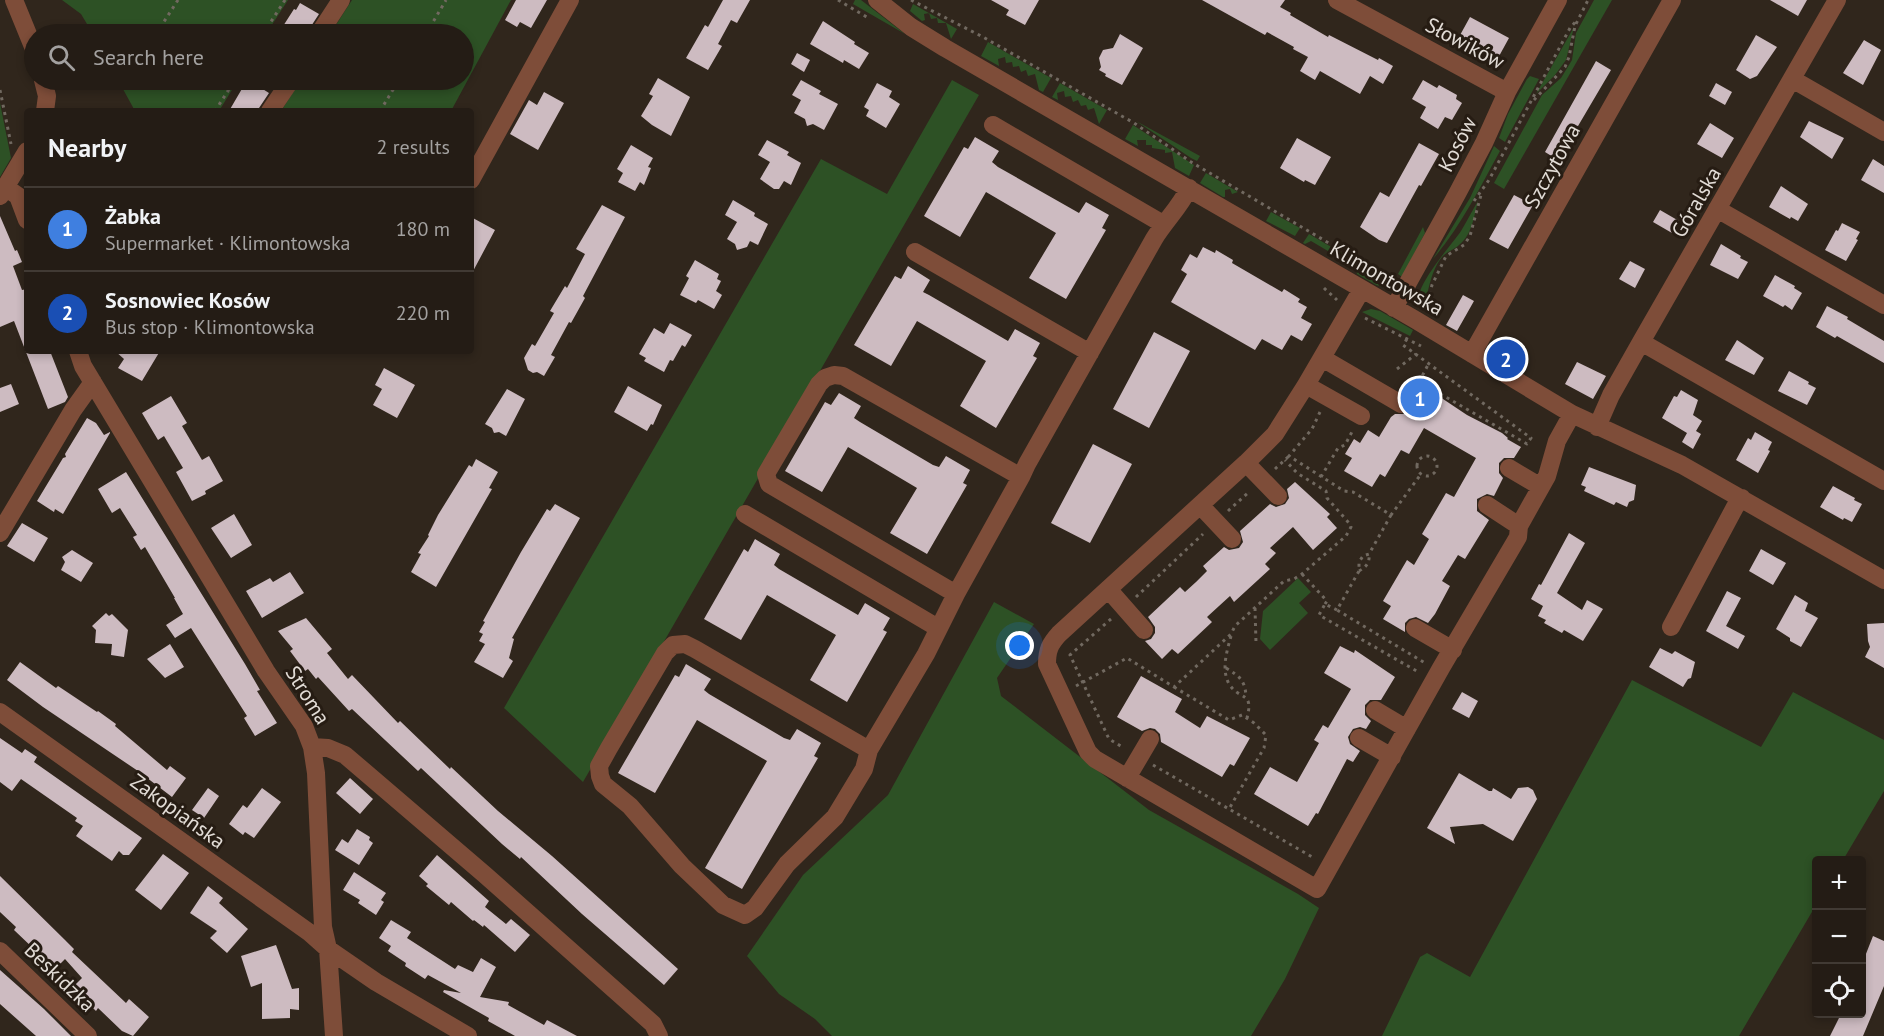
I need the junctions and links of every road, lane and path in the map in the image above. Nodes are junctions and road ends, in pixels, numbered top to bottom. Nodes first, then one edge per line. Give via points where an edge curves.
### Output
1 (14, 0) edge
2 (178, 0) edge
3 (285, 0) edge
4 (341, 0) edge
5 (446, 0) edge
6 (570, 0) edge
7 (877, 0) edge
8 (910, 0) edge
9 (1337, 0) edge
10 (1558, 0) edge
11 (1588, 0) edge
12 (1672, 0) edge
13 (1837, 0) edge
14 (1577, 20) junction
15 (24, 24) edge
16 (162, 24) edge
17 (269, 24) edge
18 (325, 24) edge
19 (432, 24) edge
20 (1792, 79) junction
21 (0, 90) edge
22 (46, 90) edge
23 (229, 90) edge
24 (284, 90) edge
25 (393, 90) edge
26 (1507, 92) junction
27 (1533, 101) junction
28 (45, 108) edge
29 (217, 108) edge
30 (272, 108) edge
31 (382, 108) edge
32 (993, 125) dead end
33 (1884, 132) edge
34 (23, 158) edge
35 (474, 175) edge
36 (1189, 188) junction
37 (2, 192) edge
38 (1717, 209) junction
39 (24, 212) edge
40 (1163, 224) junction
41 (915, 252) dead end
42 (1392, 280) dead end
43 (1362, 289) junction
44 (1884, 305) edge
45 (1394, 308) junction
46 (1425, 313) dead end
47 (1407, 339) dead end
48 (1641, 342) junction
49 (1090, 353) junction
50 (79, 354) edge
51 (1416, 354) junction
52 (1472, 354) junction
53 (1322, 358) junction
54 (1429, 363) junction
55 (1397, 369) dead end
56 (1413, 378) dead end
57 (93, 382) junction
58 (1419, 382) junction
59 (1306, 385) junction
60 (1326, 397) junction
61 (1401, 404) dead end
62 (1572, 414) junction
63 (1361, 416) joint
64 (1597, 427) junction
65 (1531, 438) junction
66 (1542, 439) dead end
67 (1285, 460) dead end
68 (1246, 463) junction
69 (1509, 468) dead end
70 (1421, 474) junction
71 (1021, 477) junction
72 (1321, 477) junction
73 (1884, 481) edge
74 (1541, 487) junction
75 (1278, 496) dead end
76 (1742, 498) junction
77 (1200, 505) junction
78 (1486, 505) dead end
79 (745, 514) dead end
80 (1391, 515) junction
81 (1520, 526) junction
82 (0, 533) edge
83 (1233, 538) dead end
84 (1369, 554) junction
85 (1359, 571) junction
86 (1302, 574) junction
87 (1884, 580) edge
88 (1108, 589) junction
89 (957, 594) junction
90 (1325, 604) junction
91 (1255, 608) junction
92 (1337, 610) junction
93 (1671, 627) dead end
94 (938, 628) junction
95 (1415, 628) dead end
96 (1144, 630) dead end
97 (1231, 634) junction
98 (1256, 643) dead end
99 (1453, 650) junction
100 (1224, 667) junction
101 (1437, 676) junction
102 (1174, 687) junction
103 (1061, 693) junction
104 (1246, 696) junction
105 (1375, 710) dead end
106 (0, 712) edge
107 (1247, 718) junction
108 (1407, 729) junction
109 (1359, 738) dead end
110 (1150, 739) dead end
111 (312, 747) junction
112 (869, 750) junction
113 (1392, 757) junction
114 (1127, 778) junction
115 (1319, 860) dead end
116 (328, 949) junction
117 (0, 951) edge
118 (88, 1036) edge
119 (334, 1036) edge
120 (468, 1036) edge
121 (659, 1036) edge

1 - 15 street
2 - 16 path
3 - 17 path
4 - 18 street
5 - 19 path
6 - 35 street
7 - 36 street, Klimontowska via 915,30
8 - 42 path via 1134,123 1191,162
9 - 26 street, Słowików
10 - 26 street, Kosów
11 - 14 path
12 - 52 street, Szczytowa
13 - 20 street, Góralska
14 - 27 path
14 - 27 path via 1565,68
20 - 33 street
20 - 38 street, Góralska
21 - 34 path via 12,145
22 - 28 street
23 - 29 path
24 - 30 street
25 - 31 path
26 - 45 street, Kosów via 1484,143
27 - 46 path via 1482,193 1466,242 1446,256 1438,268
32 - 40 street
34 - 37 street
36 - 40 street
36 - 43 street, Klimontowska
37 - 39 street via 18,196
38 - 44 street
38 - 48 street, Góralska
40 - 49 street
41 - 49 street
43 - 45 street, Klimontowska
43 - 53 street
45 - 52 street, Klimontowska
47 - 51 path via 1403,345
48 - 64 street, Góralska
48 - 73 street
49 - 71 street
50 - 57 street, Stroma
51 - 54 path
51 - 55 path
52 - 62 street, Klimontowska
53 - 59 street
53 - 61 street
54 - 58 path
54 - 65 path
56 - 58 path
57 - 82 street
57 - 111 street, Stroma via 266,671 304,726
58 - 65 path via 1527,444
59 - 60 street
59 - 68 street via 1275,434
60 - 63 street
60 - 72 path via 1312,429 1289,456
62 - 64 street, Klimontowska
62 - 74 street via 1557,441
63 - 72 path
64 - 76 street, Klimontowska via 1682,465
65 - 66 path
67 - 86 path via 1297,473 1326,491 1327,498 1351,527 1346,536
68 - 75 street
68 - 77 street
69 - 74 street
70 - 70 path via 1434,473 1437,464 1432,457 1423,456 1417,462
70 - 80 path
71 - 89 street
71 - 89 street via 843,376 834,375 819,384 766,474 769,484
72 - 80 path
74 - 81 street
76 - 87 street, Klimontowska
76 - 93 street
77 - 83 street
77 - 88 street
78 - 81 street
79 - 94 street
80 - 84 path
81 - 99 street via 1518,537
84 - 85 path via 1370,560
84 - 85 path via 1359,562
85 - 92 path
86 - 90 path via 1328,601
86 - 91 path via 1284,581
88 - 96 street
88 - 103 street via 1050,645 1047,664
89 - 94 street
90 - 92 path
90 - 101 path via 1319,615
91 - 97 path
91 - 98 path
92 - 101 path
94 - 112 street
95 - 99 street
97 - 100 path
97 - 102 path
99 - 101 street
100 - 104 path via 1229,683
100 - 104 path via 1245,685
101 - 108 street
102 - 103 path via 1127,658
102 - 107 path via 1229,720
103 - 114 street via 1088,752
104 - 107 path via 1250,706
105 - 108 street
106 - 116 street, Zakopiańska
107 - 115 path via 1267,738 1229,809
108 - 113 street
109 - 113 street
110 - 114 street
111 - 116 street, Stroma via 323,927
111 - 121 street via 345,755 653,1024
112 - 112 street via 864,768 835,817 787,864 755,908 745,915 723,905 682,866 630,807 603,784 599,766 659,662 673,645 685,644
113 - 114 street via 1317,889
116 - 119 street, Stroma
116 - 120 street
117 - 118 street, Beskidzka

